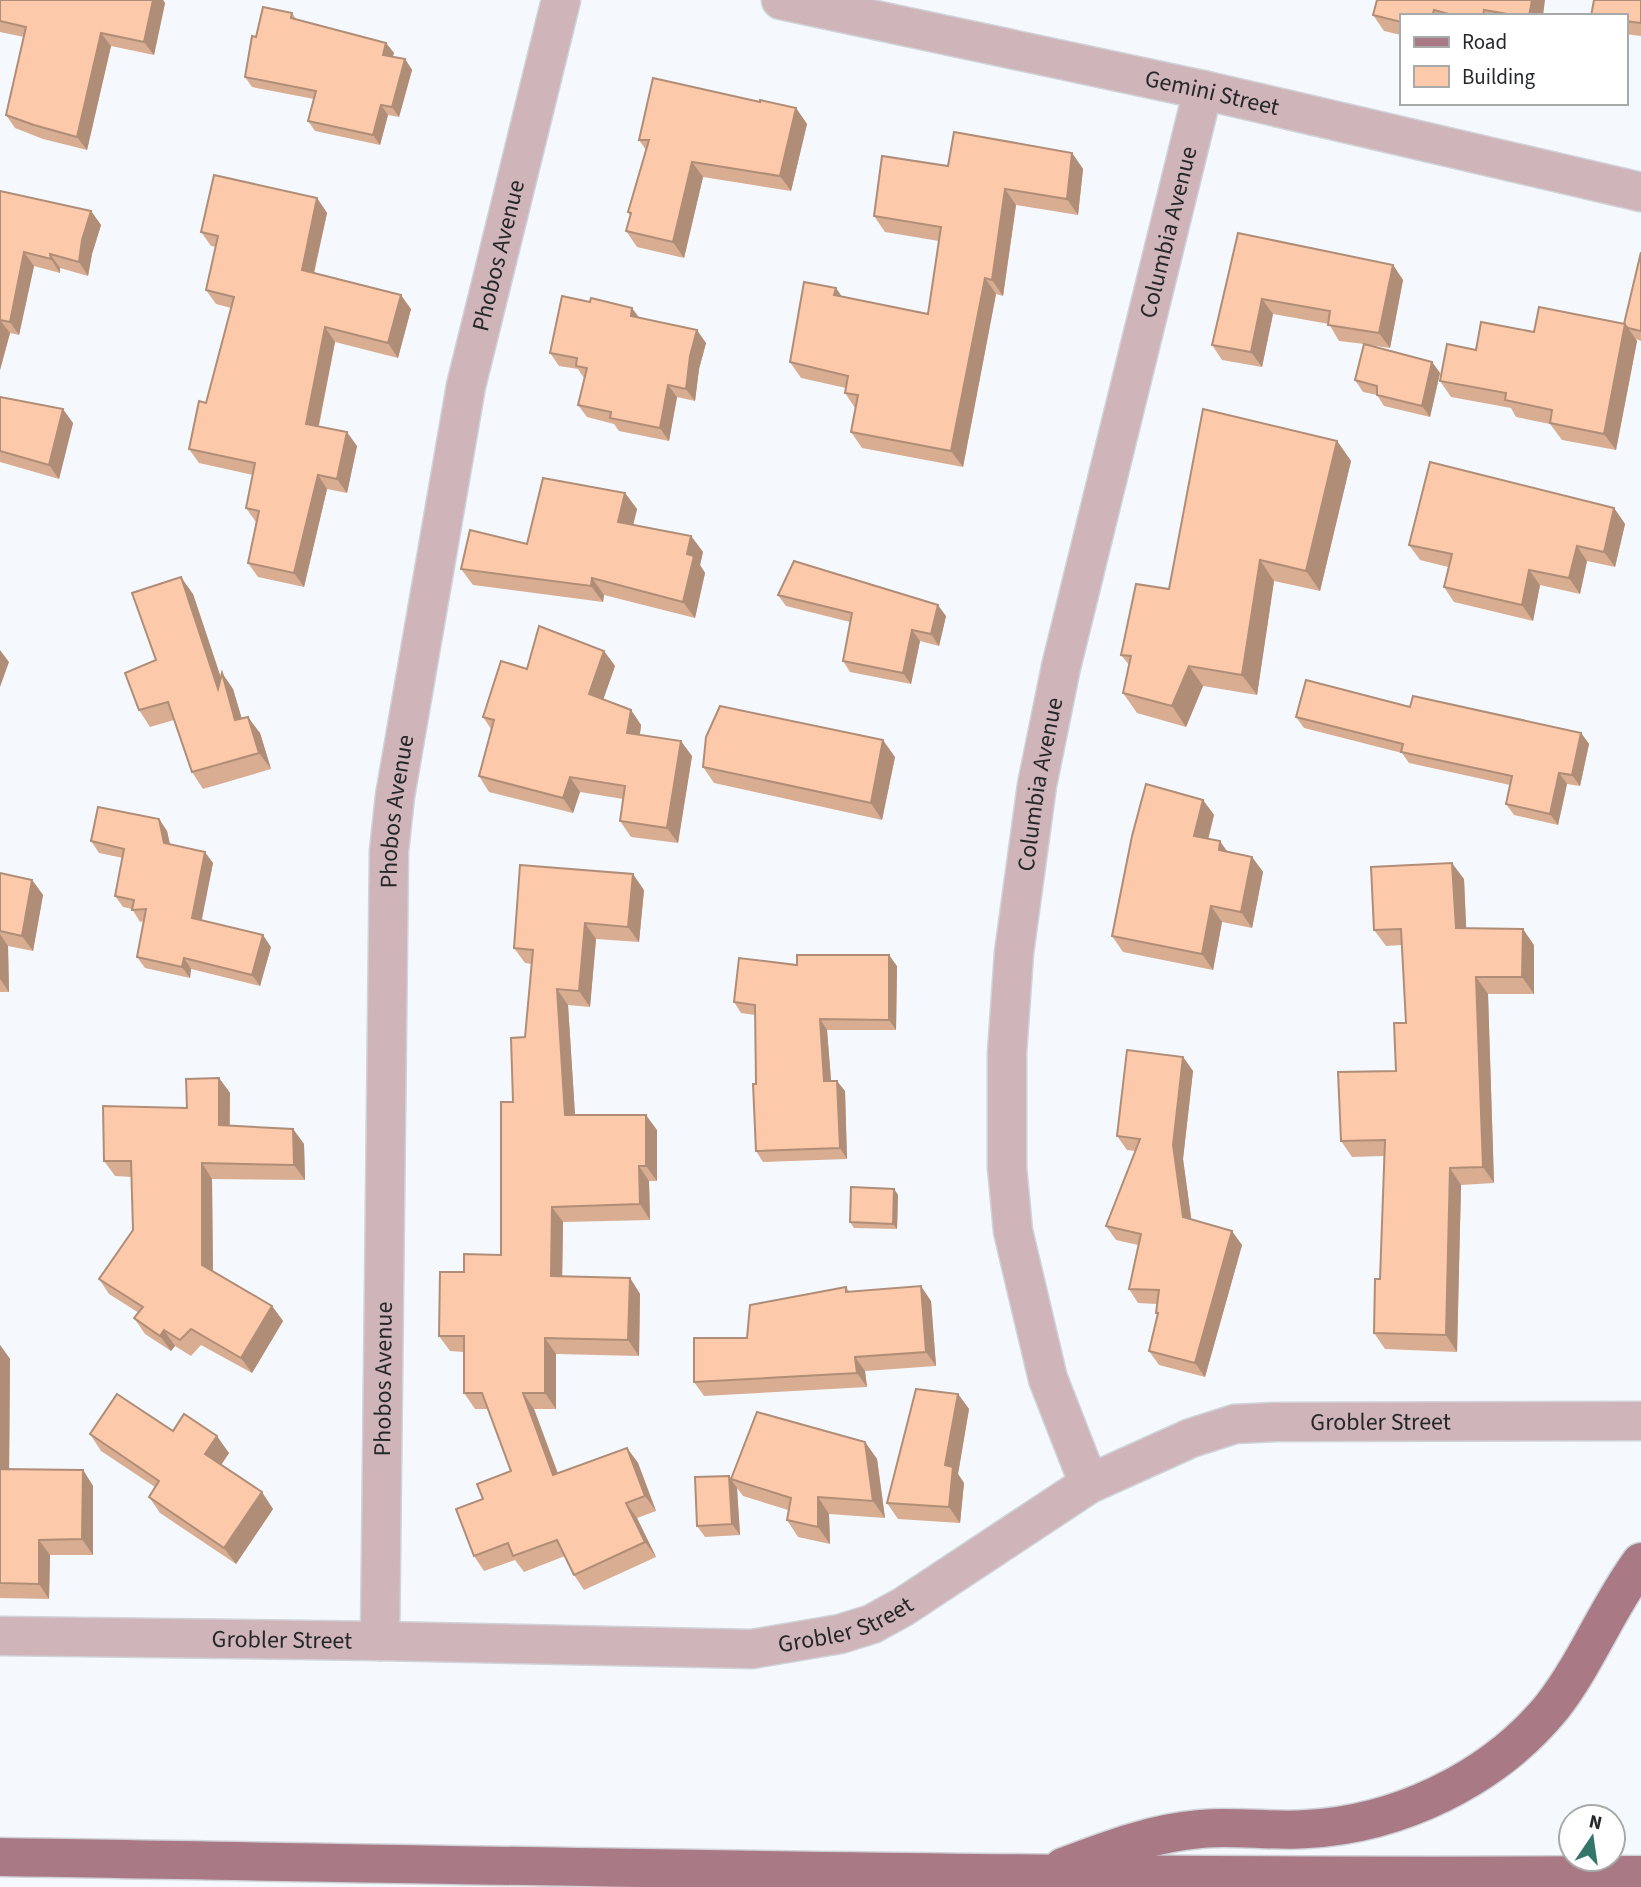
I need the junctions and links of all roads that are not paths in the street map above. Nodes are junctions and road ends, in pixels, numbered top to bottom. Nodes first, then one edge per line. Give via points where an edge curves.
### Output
1 (561, 0) edge
2 (781, 0) edge
3 (1203, 90) junction
4 (1641, 192) edge
5 (1641, 1421) edge
6 (1090, 1484) junction
7 (1641, 1562) edge
8 (0, 1636) edge
9 (380, 1641) junction
10 (0, 1857) edge
11 (1041, 1875) junction
12 (1641, 1875) edge

1 - 9 street, Phobos Avenue via 466,386 390,837
2 - 3 street, Gemini Street
3 - 4 street, Gemini Street
3 - 6 street, Columbia Avenue via 1061,667 1037,785 1013,953 1007,1167 1013,1231 1048,1379
5 - 6 street, Grobler Street via 1235,1424 1191,1438
6 - 9 street, Grobler Street via 903,1606 872,1624 840,1634 752,1649
7 - 11 main road via 1552,1706 1501,1756 1448,1791 1352,1824 1306,1829 1202,1828 1139,1839
8 - 9 street, Grobler Street
10 - 11 main road
11 - 12 main road

